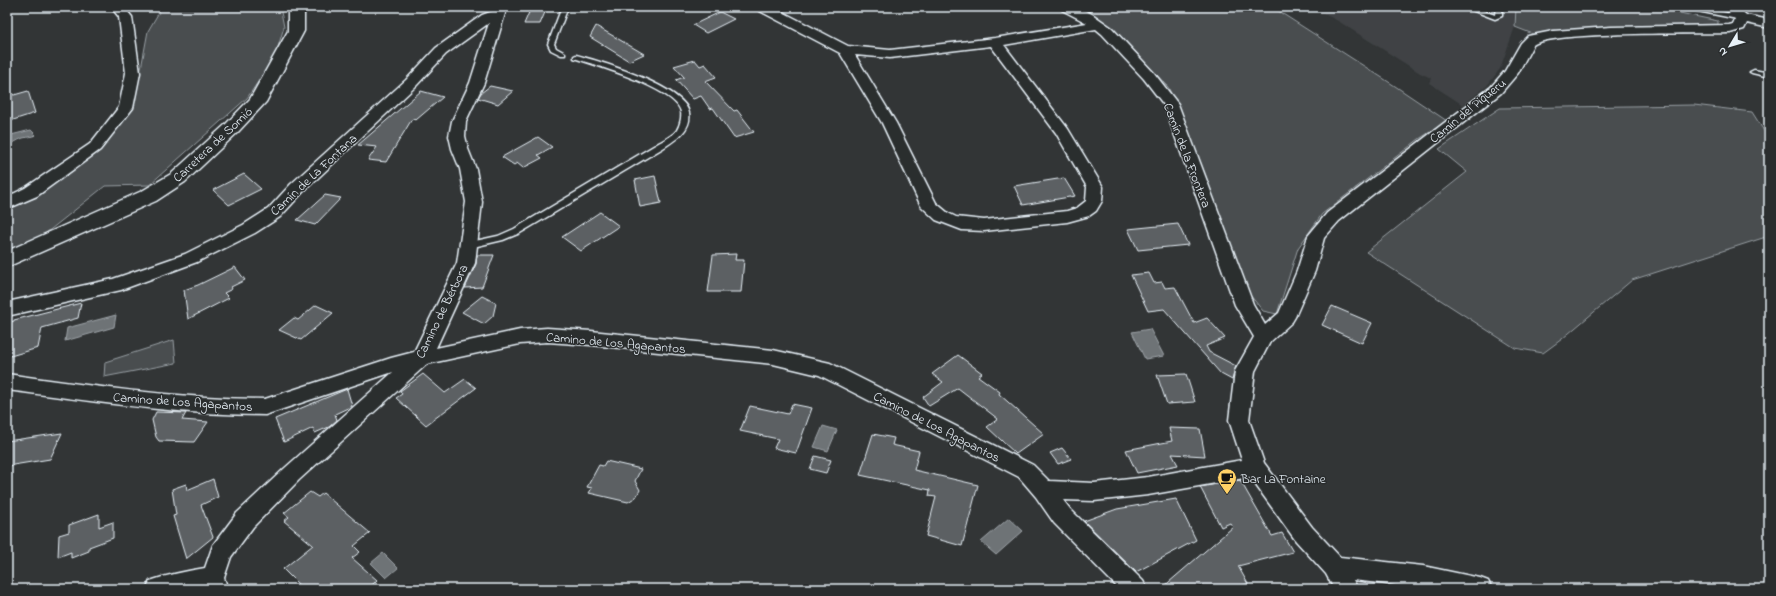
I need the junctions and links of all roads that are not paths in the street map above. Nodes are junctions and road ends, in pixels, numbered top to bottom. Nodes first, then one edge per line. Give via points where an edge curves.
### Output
1 (117, 7) edge
2 (296, 7) edge
3 (565, 7) edge
4 (763, 7) edge
5 (1067, 7) edge
6 (1467, 7) edge
7 (1499, 7) edge
8 (1688, 7) edge
9 (1730, 7) edge
10 (500, 10) edge
11 (1742, 18) junction
12 (1769, 24) edge
13 (1099, 25) junction
14 (995, 42) junction
15 (845, 50) junction
16 (563, 54) dead end
17 (576, 57) dead end
18 (1754, 72) dead end
19 (1769, 75) edge
20 (7, 204) edge
21 (469, 245) junction
22 (7, 260) edge
23 (7, 309) edge
24 (1263, 337) junction
25 (420, 359) junction
26 (7, 382) edge
27 (1255, 467) junction
28 (1044, 490) junction
29 (1334, 567) junction
30 (214, 584) edge
31 (158, 589) edge
32 (1135, 589) edge
33 (1346, 589) edge
34 (1480, 589) edge

1 - 20 street via 125,16 133,72 126,108 95,147 30,192
2 - 22 street, Carretera de Somió via 296,31 257,102 178,178 148,196
3 - 16 lane via 551,44 553,49
4 - 15 street
5 - 13 street, Camín de la Frontera
6 - 7 lane via 1495,17 1499,16
8 - 11 lane
9 - 11 street
10 - 21 street, Camino de Bérbora via 476,83 459,121 457,136 468,169 474,202
10 - 23 street, Camín de La Fontana via 441,51 411,83 297,188 274,213 249,229 191,258 115,285
11 - 12 street
11 - 24 street, Camín del Piqueru via 1739,26 1730,29 1611,31 1533,39 1528,43 1511,74 1496,90 1329,222 1316,236 1306,271 1286,317
13 - 14 street
13 - 24 street, Camín de la Frontera via 1149,76 1171,104 1244,305
14 - 15 street via 890,54
14 - 15 street via 1063,132 1096,187 1094,202 1083,212 984,225 966,225 938,215 929,206 889,123
17 - 21 lane via 639,78 666,91 684,109 686,116 679,133 517,231
18 - 19 lane
21 - 25 street, Camino de Bérbora via 466,263
24 - 27 street via 1245,371 1240,420
25 - 26 street, Camino de Los Agapantos via 355,376 265,406 243,407 132,399
25 - 28 street, Camino de Los Agapantos via 492,342 547,335 773,357 823,368 1026,471
25 - 30 street, Camino de Bérbora via 292,474 245,520 220,552
27 - 28 street via 1148,486 1094,492
27 - 29 street via 1304,534
28 - 32 street, Camino de Los Agapantos via 1062,516
29 - 33 street
29 - 34 street via 1423,577
30 - 31 street via 188,581

